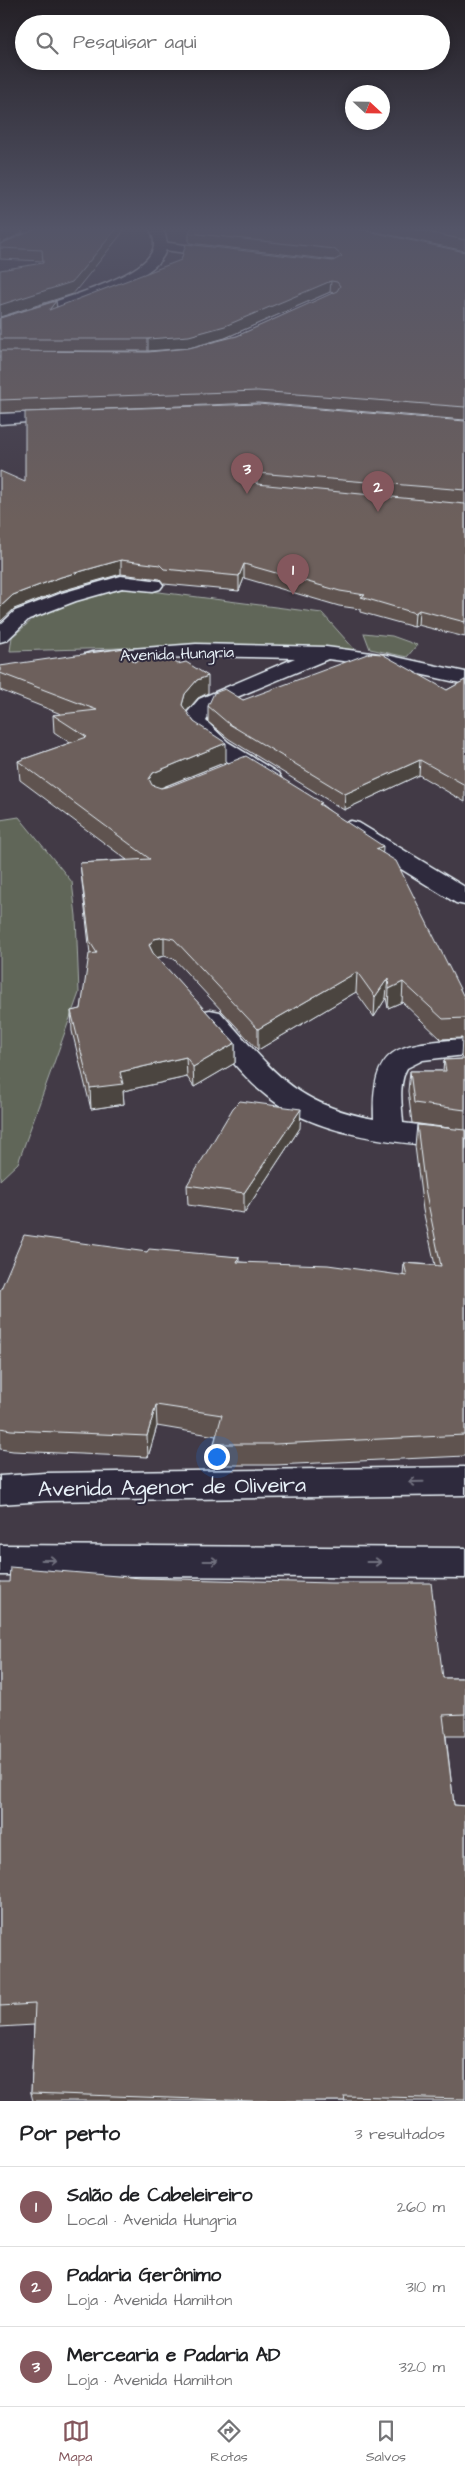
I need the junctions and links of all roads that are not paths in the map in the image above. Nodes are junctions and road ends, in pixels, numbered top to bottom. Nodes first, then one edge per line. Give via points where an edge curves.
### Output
1 (82, 416) edge
2 (0, 419) edge
3 (153, 585) dead end
4 (0, 636) edge
5 (326, 654) junction
6 (72, 660) edge
7 (465, 678) edge
8 (247, 763) junction
9 (222, 774) edge
10 (286, 788) edge
11 (332, 817) edge
12 (465, 898) edge
13 (194, 1000) edge
14 (465, 1047) edge
15 (389, 1132) junction
16 (465, 1140) edge
17 (465, 1482) edge
18 (0, 1490) edge
19 (0, 1560) edge
20 (465, 1563) edge

1 - 2 street
3 - 4 street via 121,582 69,597 22,615
5 - 6 street, Avenida Hungria via 196,650
5 - 7 street, Avenida Hungria via 387,661
5 - 8 street, Avenida Hungria via 206,703 198,713 195,722 203,732
8 - 9 street
8 - 10 street, Avenida Hungria
11 - 12 street
13 - 15 street via 278,1091 302,1106
14 - 15 street via 426,1050 404,1056 394,1066 388,1081
15 - 16 street
17 -> 18 street, Avenida Agenor de Oliveira
19 -> 20 street

